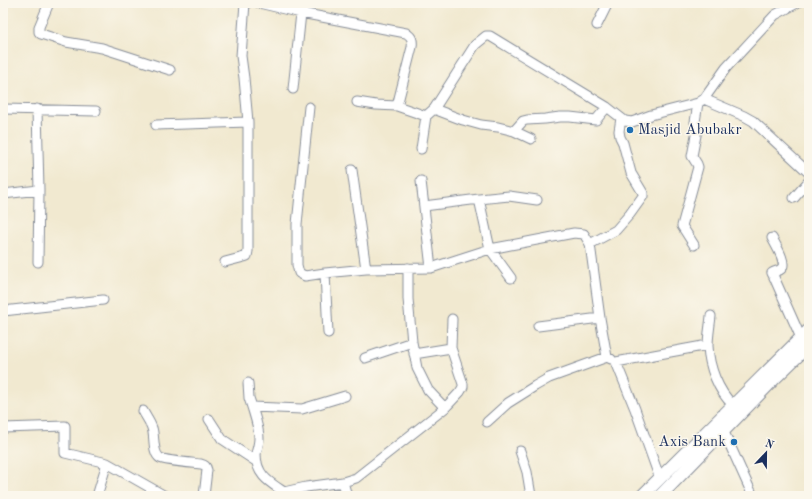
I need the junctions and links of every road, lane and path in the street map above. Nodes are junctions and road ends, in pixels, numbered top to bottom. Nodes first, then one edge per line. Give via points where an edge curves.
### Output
1 (49, 3) edge
2 (245, 3) edge
3 (259, 3) edge
4 (608, 3) edge
5 (797, 3) edge
6 (301, 13) junction
7 (598, 25) dead end
8 (170, 70) dead end
9 (293, 89) dead end
10 (701, 101) junction
11 (357, 102) dead end
12 (397, 106) junction
13 (309, 107) dead end
14 (607, 107) junction
15 (3, 109) edge
16 (37, 109) junction
17 (434, 109) junction
18 (96, 111) dead end
19 (426, 116) junction
20 (621, 118) junction
21 (248, 122) junction
22 (156, 125) dead end
23 (514, 131) junction
24 (531, 139) dead end
25 (421, 149) dead end
26 (352, 170) dead end
27 (809, 173) edge
28 (421, 181) dead end
29 (809, 181) edge
30 (39, 190) junction
31 (3, 194) edge
32 (794, 198) dead end
33 (479, 199) junction
34 (537, 200) dead end
35 (424, 206) junction
36 (772, 238) dead end
37 (590, 244) junction
38 (694, 245) dead end
39 (490, 250) junction
40 (38, 262) dead end
41 (225, 262) dead end
42 (408, 268) junction
43 (431, 268) junction
44 (366, 269) junction
45 (325, 273) junction
46 (511, 278) dead end
47 (102, 300) dead end
48 (3, 311) edge
49 (711, 316) dead end
50 (600, 318) junction
51 (452, 319) dead end
52 (538, 326) dead end
53 (328, 333) dead end
54 (806, 337) edge
55 (412, 342) junction
56 (708, 345) junction
57 (451, 348) junction
58 (414, 354) junction
59 (606, 357) junction
60 (365, 358) dead end
61 (616, 362) junction
62 (248, 384) dead end
63 (345, 396) dead end
64 (733, 405) junction
65 (252, 407) junction
66 (445, 408) junction
67 (143, 411) dead end
68 (209, 419) dead end
69 (487, 422) dead end
70 (3, 428) edge
71 (724, 432) junction
72 (520, 451) dead end
73 (257, 462) junction
74 (107, 463) junction
75 (660, 479) junction
76 (343, 482) junction
77 (283, 494) edge
78 (662, 495) edge
79 (97, 496) edge
80 (166, 496) edge
81 (204, 496) edge
82 (347, 496) edge
83 (531, 496) edge
84 (642, 496) edge
85 (753, 496) edge

1 - 8 street via 39,27 41,34 66,42 102,48
2 - 21 street via 241,56
3 - 6 street
4 - 7 street
5 - 10 street via 775,15 726,68
6 - 9 street
6 - 12 street via 406,33 410,36 413,41 412,47
10 - 20 street via 632,122
10 - 27 street via 753,121
10 - 38 street via 695,122 697,130 692,154 698,167 682,226
11 - 12 street
12 - 19 street
13 - 45 street via 297,224 297,265 299,274 305,276
14 - 17 street via 490,36 486,36 475,45
14 - 20 street
14 - 23 street via 596,120 560,117 523,121
15 - 16 street
16 - 18 street
16 - 30 street
17 - 19 street
17 - 23 street via 462,120
19 - 25 street
20 - 37 street via 620,137 631,173 643,196 616,230
21 - 22 street
21 - 41 street via 248,254
23 - 24 street
26 - 44 street
28 - 35 street
29 - 32 street
30 - 31 street
30 - 40 street
33 - 34 street via 509,196
33 - 35 street
33 - 39 street
35 - 43 street
36 - 54 street via 783,267 772,273
37 - 39 street via 584,234 574,233
37 - 50 street
39 - 43 street
39 - 46 street
42 - 43 street
42 - 44 street
42 - 55 street
44 - 45 street
45 - 53 street
47 - 48 street
49 - 56 street
50 - 52 street
50 - 59 street
51 - 57 street
54 - 64 main road
54 - 71 main road via 773,380
55 - 58 street
55 - 60 street
56 - 61 street
56 - 64 street via 713,371
57 - 58 street
57 - 66 street via 463,387
58 - 66 street via 417,368 425,384
59 - 61 street
59 - 69 street via 549,378 508,403
61 - 75 street
62 - 65 street
63 - 65 street via 302,409
64 - 75 main road
65 - 73 street via 259,435
66 - 76 street via 356,478
67 - 81 street via 153,430 158,457 206,467
68 - 73 street via 222,438
70 - 74 street via 65,426 65,453
71 - 78 main road
71 - 85 street
72 - 83 street
73 - 77 street via 262,476
74 - 79 street
74 - 80 street
75 - 84 main road
76 - 77 street via 306,487
76 - 82 street

